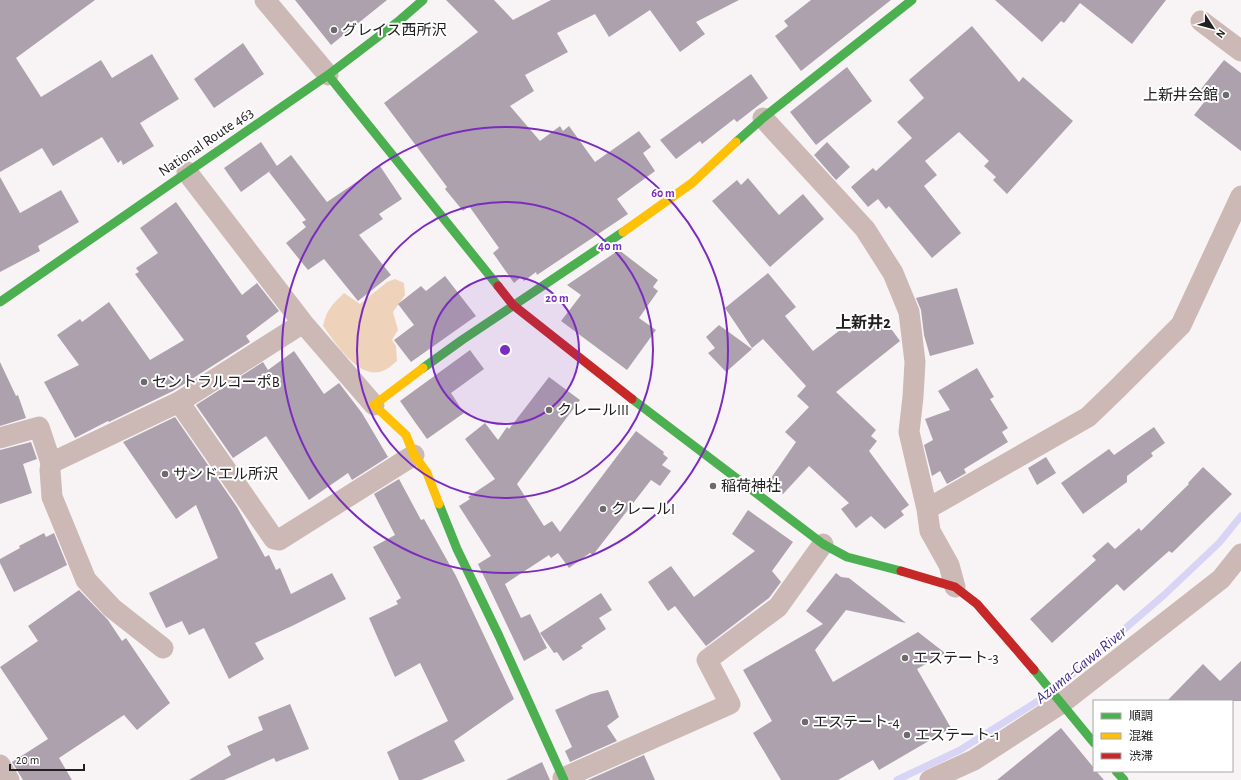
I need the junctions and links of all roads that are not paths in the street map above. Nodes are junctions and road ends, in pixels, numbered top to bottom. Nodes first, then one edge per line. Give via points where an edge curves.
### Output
1 (265, 0) edge
2 (423, 0) edge
3 (912, 0) edge
4 (1201, 21) dead end
5 (1241, 51) edge
6 (328, 75) junction
7 (763, 118) junction
8 (187, 172) junction
9 (1241, 196) edge
10 (0, 302) edge
11 (513, 305) junction
12 (303, 323) junction
13 (179, 402) junction
14 (374, 405) junction
15 (0, 438) edge
16 (414, 455) junction
17 (51, 463) junction
18 (927, 509) junction
19 (824, 544) junction
20 (1241, 554) edge
21 (955, 587) junction
22 (163, 648) dead end
23 (1062, 702) junction
24 (1093, 742) edge
25 (0, 765) edge
26 (1117, 772) edge
27 (563, 779) edge
28 (9, 780) edge
29 (930, 780) edge
30 (1124, 780) edge

1 - 6 street
2 - 6 main road, National Route 463
3 - 7 main road
4 - 5 street
6 - 8 main road, National Route 463
6 - 11 main road
7 - 11 main road via 692,182 634,225
7 - 18 street via 865,229 893,273 909,312 915,362 909,432
8 - 10 main road, National Route 463
8 - 12 street
9 - 18 street via 1181,325 1116,390 1088,417
11 - 14 main road
11 - 19 main road via 704,455
12 - 13 street
12 - 14 street
13 - 16 street via 274,539 279,540
13 - 17 street
14 - 16 main road via 406,435
15 - 17 street via 39,427
16 - 27 main road via 427,473 457,549 500,636
17 - 22 street via 52,497 86,580 112,608
18 - 21 street via 930,531 949,565
19 - 21 main road via 847,556
19 - 27 street via 778,607 707,660 730,704
20 - 23 street via 1221,579
21 - 23 main road via 977,604
23 - 24 main road
23 - 29 street via 974,760
25 - 28 street
26 - 30 main road

